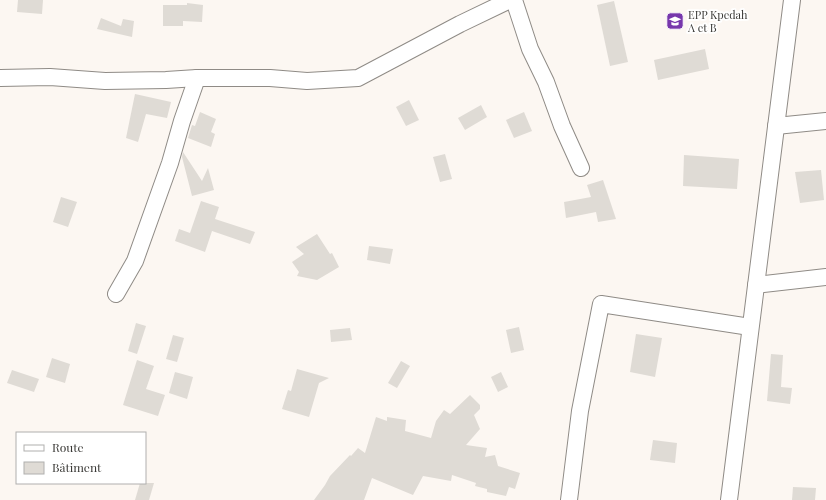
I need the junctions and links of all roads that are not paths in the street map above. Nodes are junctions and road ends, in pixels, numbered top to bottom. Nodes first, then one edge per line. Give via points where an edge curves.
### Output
1 (510, 0) edge
2 (514, 0) edge
3 (792, 0) edge
4 (0, 78) edge
5 (197, 78) junction
6 (826, 121) edge
7 (776, 126) junction
8 (581, 168) dead end
9 (826, 277) edge
10 (756, 285) junction
11 (116, 294) dead end
12 (750, 327) junction
13 (569, 500) edge
14 (729, 500) edge

1 - 5 street via 358,78 307,81
2 - 8 street via 530,49
3 - 7 street
4 - 5 street via 50,77 105,81
5 - 11 street via 135,261
6 - 7 street
7 - 10 street
9 - 10 street
10 - 12 street
12 - 13 street via 601,304 580,411
12 - 14 street

